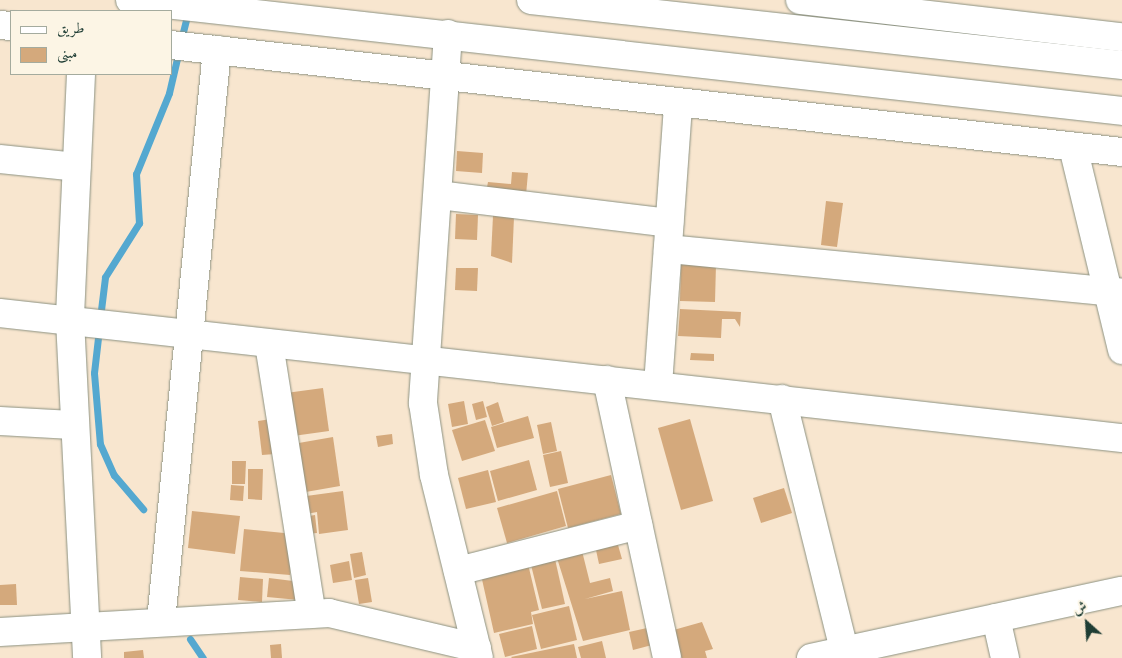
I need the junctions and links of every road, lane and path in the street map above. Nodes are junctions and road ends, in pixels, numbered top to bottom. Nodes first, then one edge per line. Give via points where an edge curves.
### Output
1 (130, 0) edge
2 (531, 0) edge
3 (800, 0) edge
4 (448, 34) junction
5 (1122, 37) edge
6 (172, 45) edge
7 (217, 50) junction
8 (1122, 66) edge
9 (81, 75) edge
10 (444, 76) junction
11 (678, 103) junction
12 (1122, 111) edge
13 (1072, 147) junction
14 (1122, 152) edge
15 (0, 159) edge
16 (77, 167) junction
17 (439, 195) junction
18 (668, 236) junction
19 (1115, 292) edge
20 (0, 313) edge
21 (70, 320) junction
22 (189, 334) junction
23 (269, 344) junction
24 (1122, 350) edge
25 (425, 359) junction
26 (607, 380) junction
27 (658, 385) junction
28 (782, 399) junction
29 (0, 421) edge
30 (72, 425) junction
31 (1122, 438) edge
32 (638, 525) junction
33 (458, 571) junction
34 (1122, 591) edge
35 (312, 614) junction
36 (996, 618) junction
37 (161, 621) junction
38 (85, 624) junction
39 (0, 632) edge
40 (478, 653) edge
41 (845, 654) edge
42 (87, 658) edge
43 (667, 658) edge
44 (811, 658) edge
45 (1005, 658) edge

1 - 4 street
2 - 8 street
3 - 5 street
4 - 10 street
4 - 12 street
6 - 7 street
7 - 10 street
7 - 22 street
9 - 16 street
10 - 11 street
10 - 17 street
11 - 13 street
11 - 18 street
13 - 14 street
13 - 19 street
15 - 16 street
16 - 21 street
17 - 18 street
17 - 25 street
18 - 19 street
18 - 27 street
19 - 24 street
20 - 21 street
21 - 22 street
21 - 30 street
22 - 23 street
22 - 37 street
23 - 25 street
23 - 35 street
25 - 26 street
25 - 33 street via 428,434
26 - 27 street
26 - 32 street
27 - 28 street
28 - 31 street
28 - 41 street
29 - 30 street
30 - 38 street
32 - 33 street
32 - 43 street
33 - 40 street
34 - 36 street
35 - 37 street
35 - 40 street via 329,613
36 - 41 street
36 - 45 street
37 - 38 street
38 - 39 street
38 - 42 street
41 - 44 street

